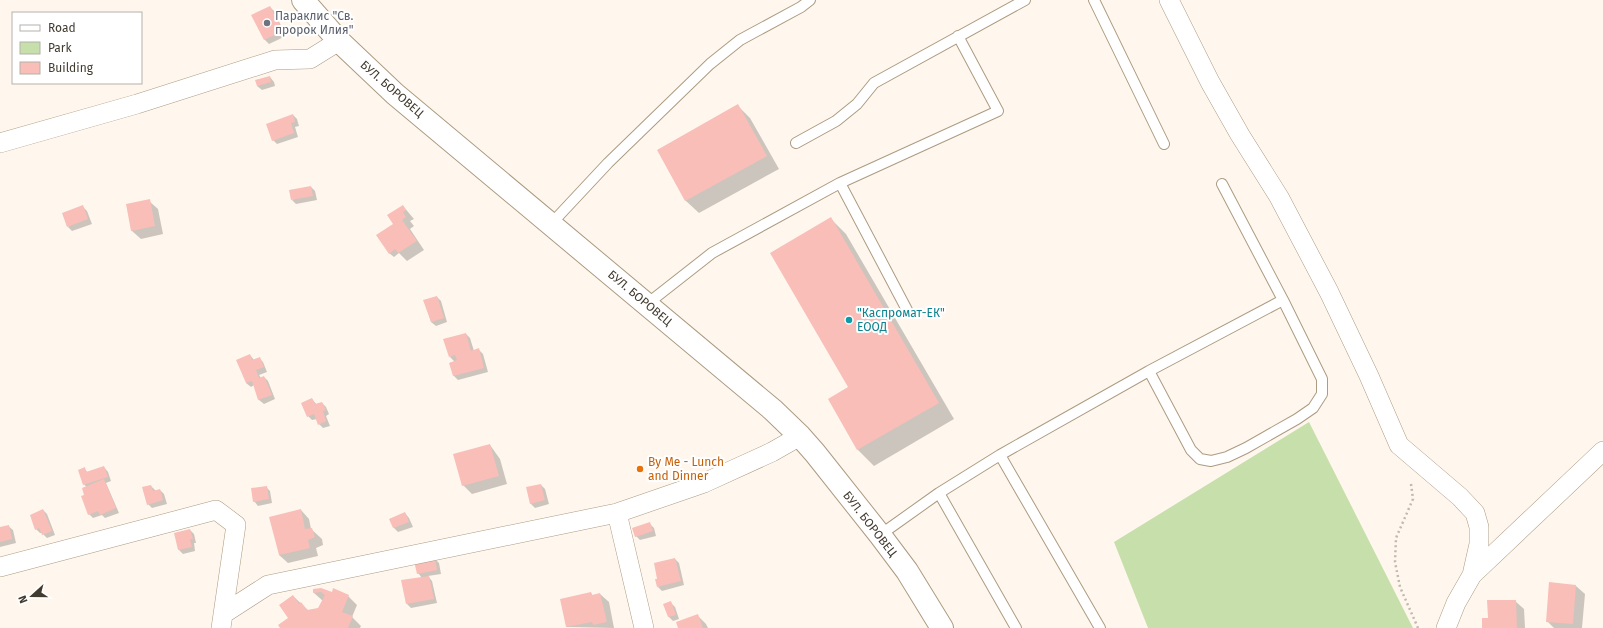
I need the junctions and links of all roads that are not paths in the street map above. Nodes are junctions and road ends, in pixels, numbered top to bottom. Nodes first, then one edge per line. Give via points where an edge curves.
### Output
1 (303, 0) edge
2 (810, 0) edge
3 (1025, 0) edge
4 (1094, 0) edge
5 (1169, 0) edge
6 (958, 36) junction
7 (339, 41) junction
8 (0, 143) edge
9 (796, 143) dead end
10 (1164, 144) dead end
11 (840, 183) junction
12 (1222, 184) dead end
13 (551, 224) junction
14 (1283, 300) junction
15 (647, 304) junction
16 (907, 310) dead end
17 (1149, 371) junction
18 (800, 436) junction
19 (1603, 451) edge
20 (1000, 455) junction
21 (939, 493) junction
22 (617, 513) junction
23 (880, 535) junction
24 (0, 567) edge
25 (1472, 575) junction
26 (222, 621) edge
27 (644, 628) edge
28 (942, 628) edge
29 (1016, 628) edge
30 (1100, 628) edge
31 (1446, 628) edge

1 - 7 street, БУЛ. БОРОВЕЦ
2 - 13 lane via 740,40 710,64 608,163
3 - 6 lane
4 - 10 lane
5 - 25 street via 1210,82 1240,136 1279,197 1329,292 1399,445 1456,493 1475,513 1480,527
6 - 9 lane via 874,83 858,104 836,121
6 - 11 lane via 998,111
7 - 8 street via 310,59 275,60
7 - 13 street, БУЛ. БОРОВЕЦ via 395,94
11 - 15 lane via 712,253
11 - 16 lane
12 - 14 lane
13 - 15 street, БУЛ. БОРОВЕЦ
14 - 17 lane
14 - 17 lane via 1322,379 1322,394 1314,408 1246,448 1227,457 1200,459 1191,450
15 - 18 street, БУЛ. БОРОВЕЦ via 773,410
17 - 20 lane
18 - 22 street via 772,452 704,483
18 - 23 street, БУЛ. БОРОВЕЦ
19 - 25 street
20 - 21 lane
20 - 30 lane
21 - 23 lane
21 - 29 lane
22 - 26 street via 268,585
22 - 27 street
23 - 28 street, БУЛ. БОРОВЕЦ
24 - 26 street via 216,510 236,525
25 - 31 street via 1456,603

